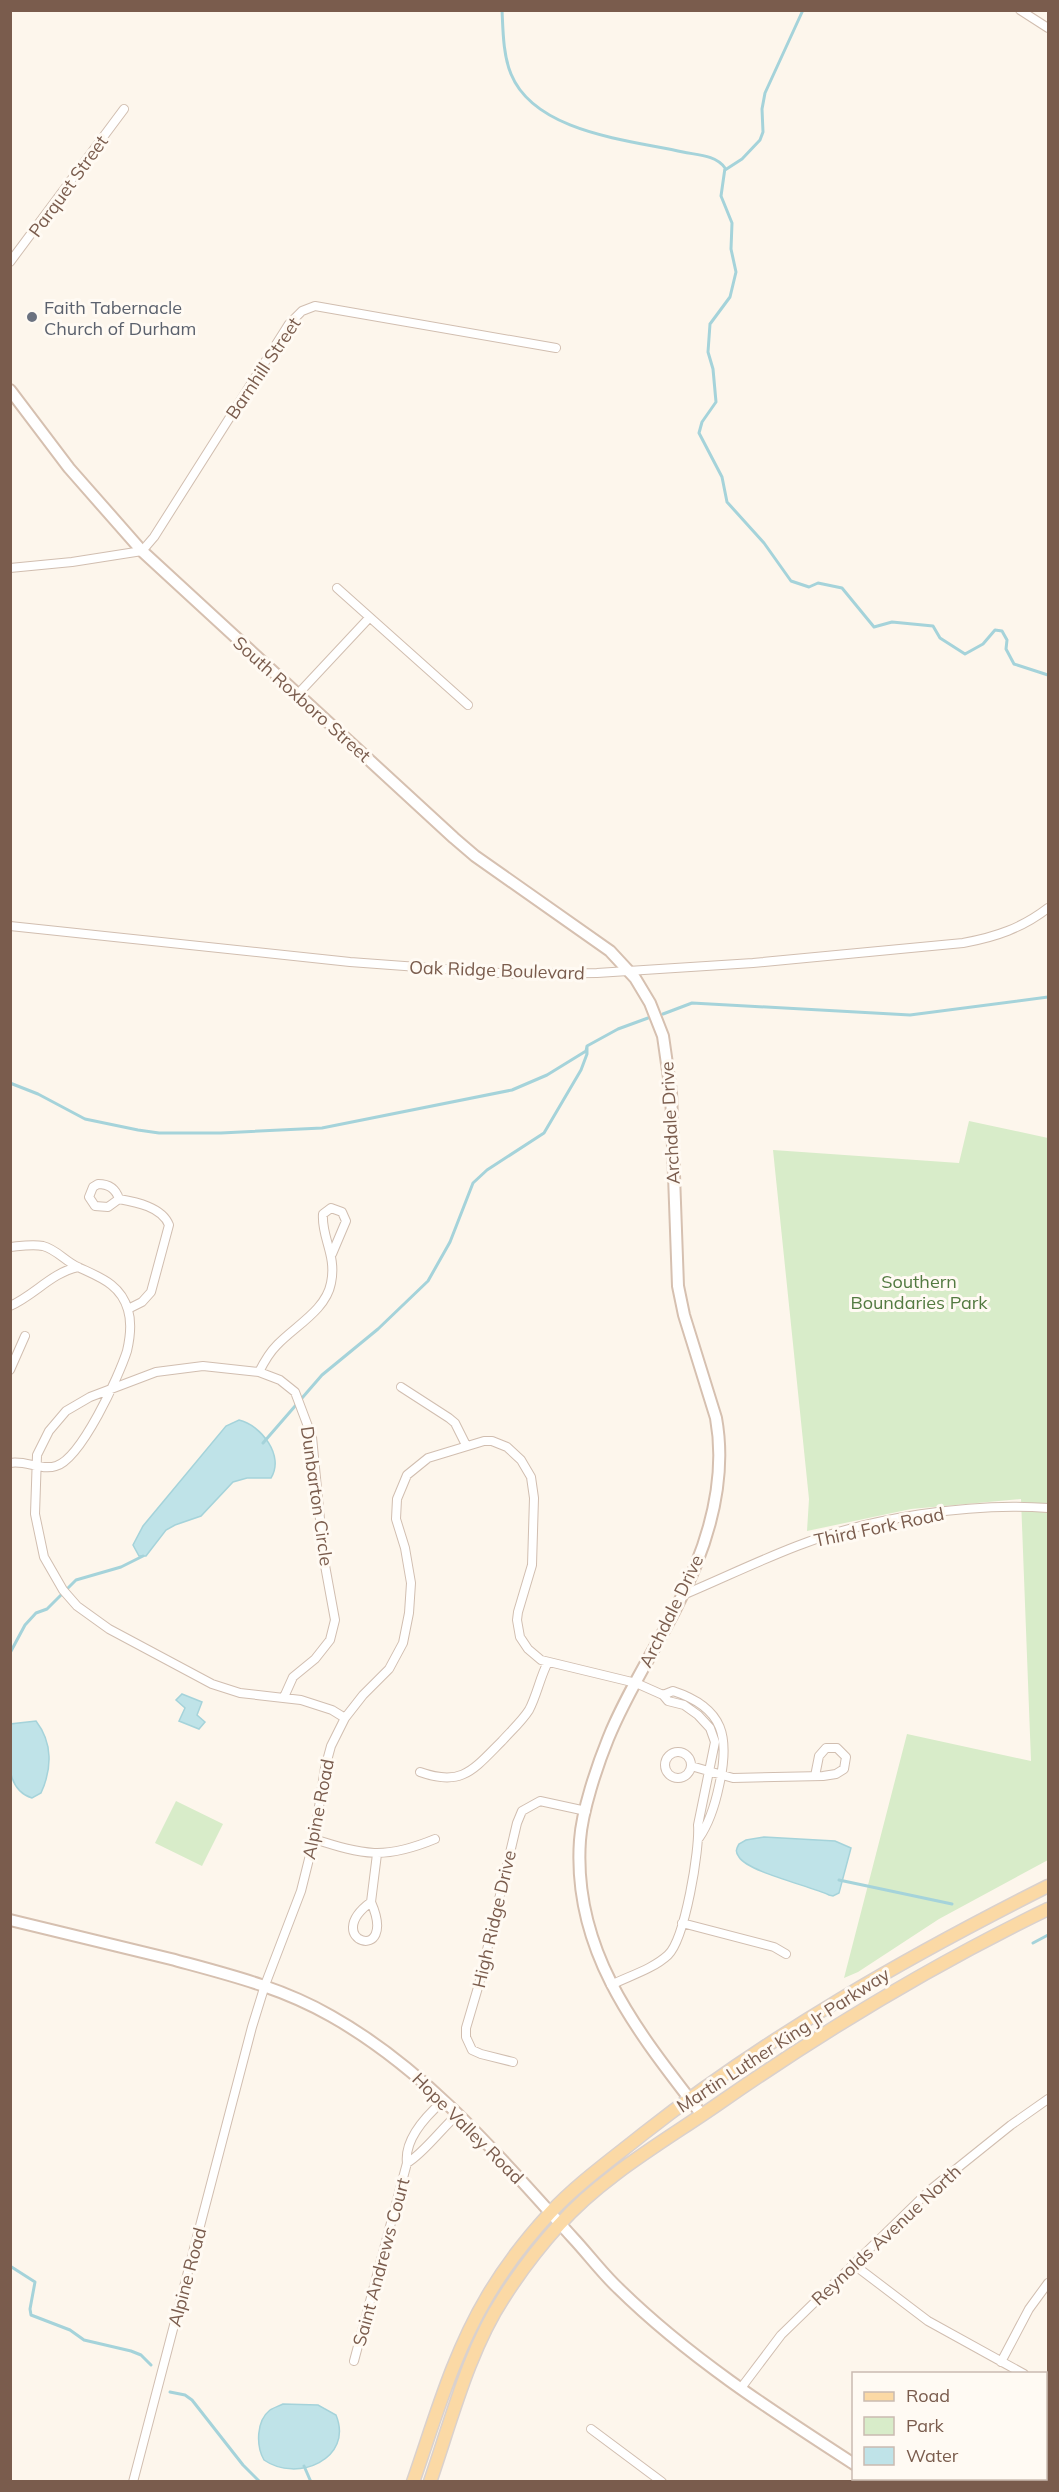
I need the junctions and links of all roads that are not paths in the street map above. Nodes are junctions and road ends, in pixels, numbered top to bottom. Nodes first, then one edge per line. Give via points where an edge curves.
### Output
1 (1020, 10) edge
2 (1048, 28) edge
3 (124, 109) dead end
4 (10, 262) edge
5 (556, 348) dead end
6 (10, 390) edge
7 (142, 552) junction
8 (10, 568) edge
9 (337, 588) dead end
10 (369, 618) junction
11 (297, 695) junction
12 (468, 705) dead end
13 (1048, 908) edge
14 (10, 926) edge
15 (629, 971) junction
16 (119, 1199) dead end
17 (10, 1247) edge
18 (332, 1254) junction
19 (78, 1267) junction
20 (10, 1306) edge
21 (128, 1309) junction
22 (25, 1336) dead end
23 (10, 1370) edge
24 (259, 1372) junction
25 (401, 1387) dead end
26 (111, 1389) junction
27 (466, 1445) junction
28 (10, 1462) edge
29 (36, 1466) junction
30 (1048, 1508) edge
31 (683, 1595) junction
32 (548, 1662) junction
33 (636, 1683) junction
34 (663, 1695) junction
35 (284, 1697) junction
36 (345, 1718) junction
37 (691, 1766) dead end
38 (420, 1772) dead end
39 (710, 1772) junction
40 (722, 1775) junction
41 (815, 1776) junction
42 (586, 1811) junction
43 (699, 1838) junction
44 (314, 1839) junction
45 (435, 1839) dead end
46 (377, 1854) junction
47 (1048, 1886) edge
48 (371, 1902) junction
49 (1048, 1909) edge
50 (10, 1920) edge
51 (682, 1923) junction
52 (786, 1954) dead end
53 (265, 1985) junction
54 (611, 1986) junction
55 (513, 2062) dead end
56 (689, 2098) junction
57 (1048, 2098) edge
58 (444, 2101) junction
59 (457, 2115) junction
60 (702, 2115) junction
61 (407, 2163) junction
62 (550, 2213) junction
63 (560, 2223) junction
64 (853, 2264) junction
65 (1048, 2283) edge
66 (354, 2361) dead end
67 (1001, 2362) junction
68 (1022, 2372) edge
69 (741, 2388) junction
70 (591, 2429) dead end
71 (852, 2463) edge
72 (132, 2481) edge
73 (413, 2481) edge
74 (430, 2481) edge
75 (662, 2481) edge

1 - 2 street
3 - 4 street, Parquet Street
5 - 7 street, Barnhill Street via 315,306 308,308 289,324
6 - 7 street, South Roxboro Street via 69,468
7 - 8 street
7 - 11 street, South Roxboro Street
9 - 10 street
10 - 11 street
10 - 12 street
11 - 15 street, South Roxboro Street via 468,850 598,941
13 - 15 street, Oak Ridge Boulevard via 1019,927 963,943
14 - 15 street, Oak Ridge Boulevard via 473,972 553,975
15 - 31 street, Archdale Drive via 654,1013 666,1051 678,1287 719,1435 720,1471 711,1522
16 - 21 street via 151,1208 169,1225 151,1292
17 - 19 street via 43,1246
18 - 18 street via 346,1221 342,1212 331,1208 323,1214 322,1221
18 - 24 street via 331,1282 323,1300 269,1353
19 - 20 street via 57,1274
19 - 21 street via 105,1279
21 - 26 street via 128,1343
22 - 23 street
24 - 26 street, Dunbarton Circle via 223,1367 174,1369
24 - 35 street, Dunbarton Circle via 289,1386 306,1418 335,1620 330,1640 293,1677
25 - 27 street via 455,1423
26 - 29 street, Dunbarton Circle via 76,1404 58,1419 42,1444
26 - 29 street via 79,1447 67,1460 57,1466
27 - 32 street, Alpine Road via 492,1441 507,1447 531,1477 532,1565 518,1612 518,1629 528,1649
27 - 36 street, Alpine Road via 420,1463 407,1475 399,1491 396,1519 411,1583 406,1628 389,1669
28 - 29 street
29 - 35 street, Dunbarton Circle via 35,1514 40,1546 57,1581 76,1605 109,1629 212,1684 240,1693
30 - 31 street, Third Fork Road via 984,1508 864,1526 797,1546
31 - 33 street, Archdale Drive
32 - 33 street, Alpine Road
32 - 38 street via 522,1720 476,1767 447,1779
33 - 34 street, Alpine Road
33 - 42 street, Archdale Drive via 608,1740
34 - 39 street via 668,1701 684,1705 710,1728 715,1742
34 - 40 street via 673,1691 688,1696 713,1714 723,1732
35 - 36 street, Dunbarton Circle via 317,1705
36 - 44 street, Alpine Road via 327,1757
37 - 39 street
39 - 40 street
39 - 43 street via 698,1825
40 - 41 street
40 - 43 street via 709,1825
41 - 41 street via 836,1774 844,1769 846,1757 837,1748 826,1748 819,1756
42 - 54 street, Archdale Drive via 580,1837 584,1905 594,1947
42 - 55 street, High Ridge Drive via 540,1801 522,1811 517,1823 466,2028 472,2050
43 - 51 street
44 - 46 street
44 - 53 street, Alpine Road via 301,1891
45 - 46 street via 409,1850
46 - 48 street
47 - 56 main road, Martin Luther King Jr Parkway via 840,1999
48 - 48 street via 376,1933 368,1943 361,1942 353,1925
49 - 60 main road, Martin Luther King Jr Parkway via 830,2030
50 - 53 street, Hope Valley Road
51 - 52 street via 774,1947
51 - 54 street via 678,1942 670,1954
53 - 58 street, Hope Valley Road via 354,2029 408,2068
53 - 72 street, Alpine Road
54 - 56 street, Archdale Drive
56 - 60 street, Archdale Drive
56 - 62 main road, Martin Luther King Jr Parkway
57 - 64 street, Reynolds Avenue North via 930,2190
58 - 59 street, Hope Valley Road
58 - 61 street, Saint Andrews Court via 416,2132 406,2152
59 - 61 street, Saint Andrews Court
59 - 62 street, Hope Valley Road
60 - 63 main road, Martin Luther King Jr Parkway via 617,2175
61 - 66 street, Saint Andrews Court
62 - 63 street, Hope Valley Road
62 - 73 main road, Martin Luther King Jr Parkway via 504,2272 471,2326
63 - 69 street, Hope Valley Road via 644,2313
63 - 74 main road, Martin Luther King Jr Parkway via 522,2271 493,2318 476,2352
64 - 67 street via 928,2321
64 - 69 street, Reynolds Avenue North via 781,2335
65 - 67 street via 1029,2309
67 - 68 street
69 - 71 street, Hope Valley Road
70 - 75 street

